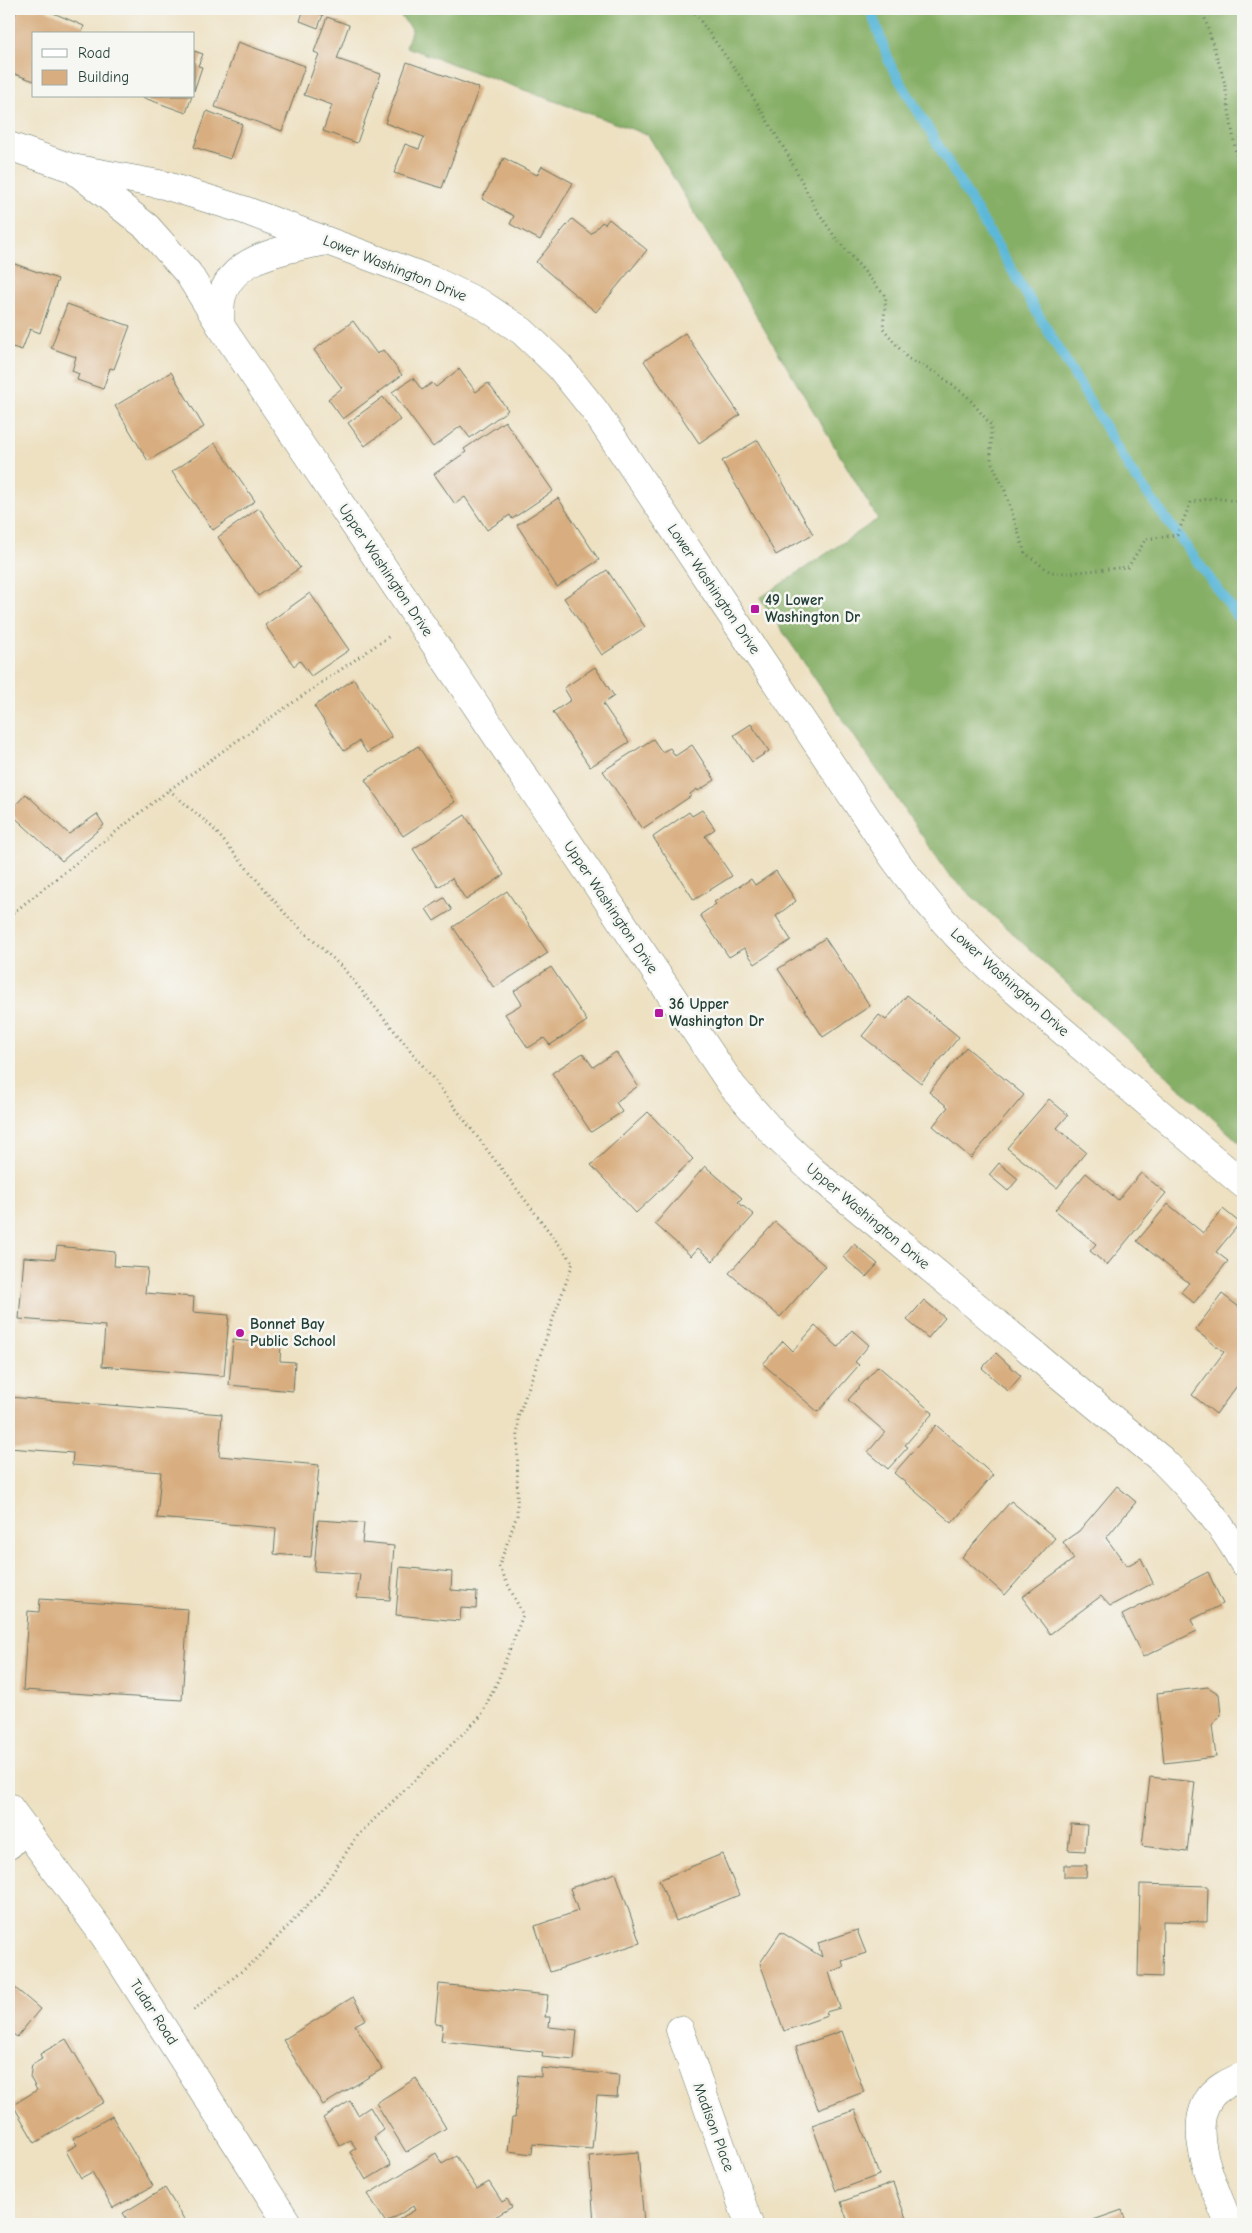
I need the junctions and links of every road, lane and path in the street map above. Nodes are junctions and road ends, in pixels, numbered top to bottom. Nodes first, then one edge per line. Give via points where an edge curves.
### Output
1 (692, 9) edge
2 (1202, 9) edge
3 (9, 146) edge
4 (72, 168) junction
5 (1243, 196) edge
6 (326, 240) junction
7 (220, 325) junction
8 (1243, 502) edge
9 (418, 616) junction
10 (169, 790) junction
11 (9, 916) edge
12 (1243, 1184) edge
13 (1243, 1562) edge
14 (14, 1827) edge
15 (680, 2030) dead end
16 (166, 2032) junction
17 (1243, 2076) edge
18 (288, 2224) edge
19 (749, 2224) edge
20 (1229, 2224) edge

1 - 8 path via 747,86 830,230 886,297 883,328 907,358 938,374 967,396 991,425 991,462 1005,491 1025,553 1050,572 1128,568 1146,539 1177,535 1191,502 1215,498
2 - 5 path via 1224,80
3 - 4 street
4 - 6 street, Lower Washington Drive via 164,185
4 - 7 street, Upper Washington Drive via 147,227 188,273
6 - 7 street via 276,252 236,272 221,301
6 - 12 street, Lower Washington Drive via 480,302 522,331 559,366 594,411 893,857 940,919 997,975
7 - 9 street, Upper Washington Drive
9 - 10 path
9 - 13 street, Upper Washington Drive via 703,1045 774,1135 813,1171 1162,1460 1200,1498
10 - 11 path
10 - 16 path via 212,827 289,918 344,968 573,1262 518,1417 517,1515 499,1566 523,1615 481,1716 358,1835 318,1894 258,1958
14 - 16 street, Tudar Road via 105,1937
15 - 19 street, Madison Place
16 - 18 street, Tudar Road
17 - 20 street via 1211,2095 1204,2108 1200,2130 1202,2149

